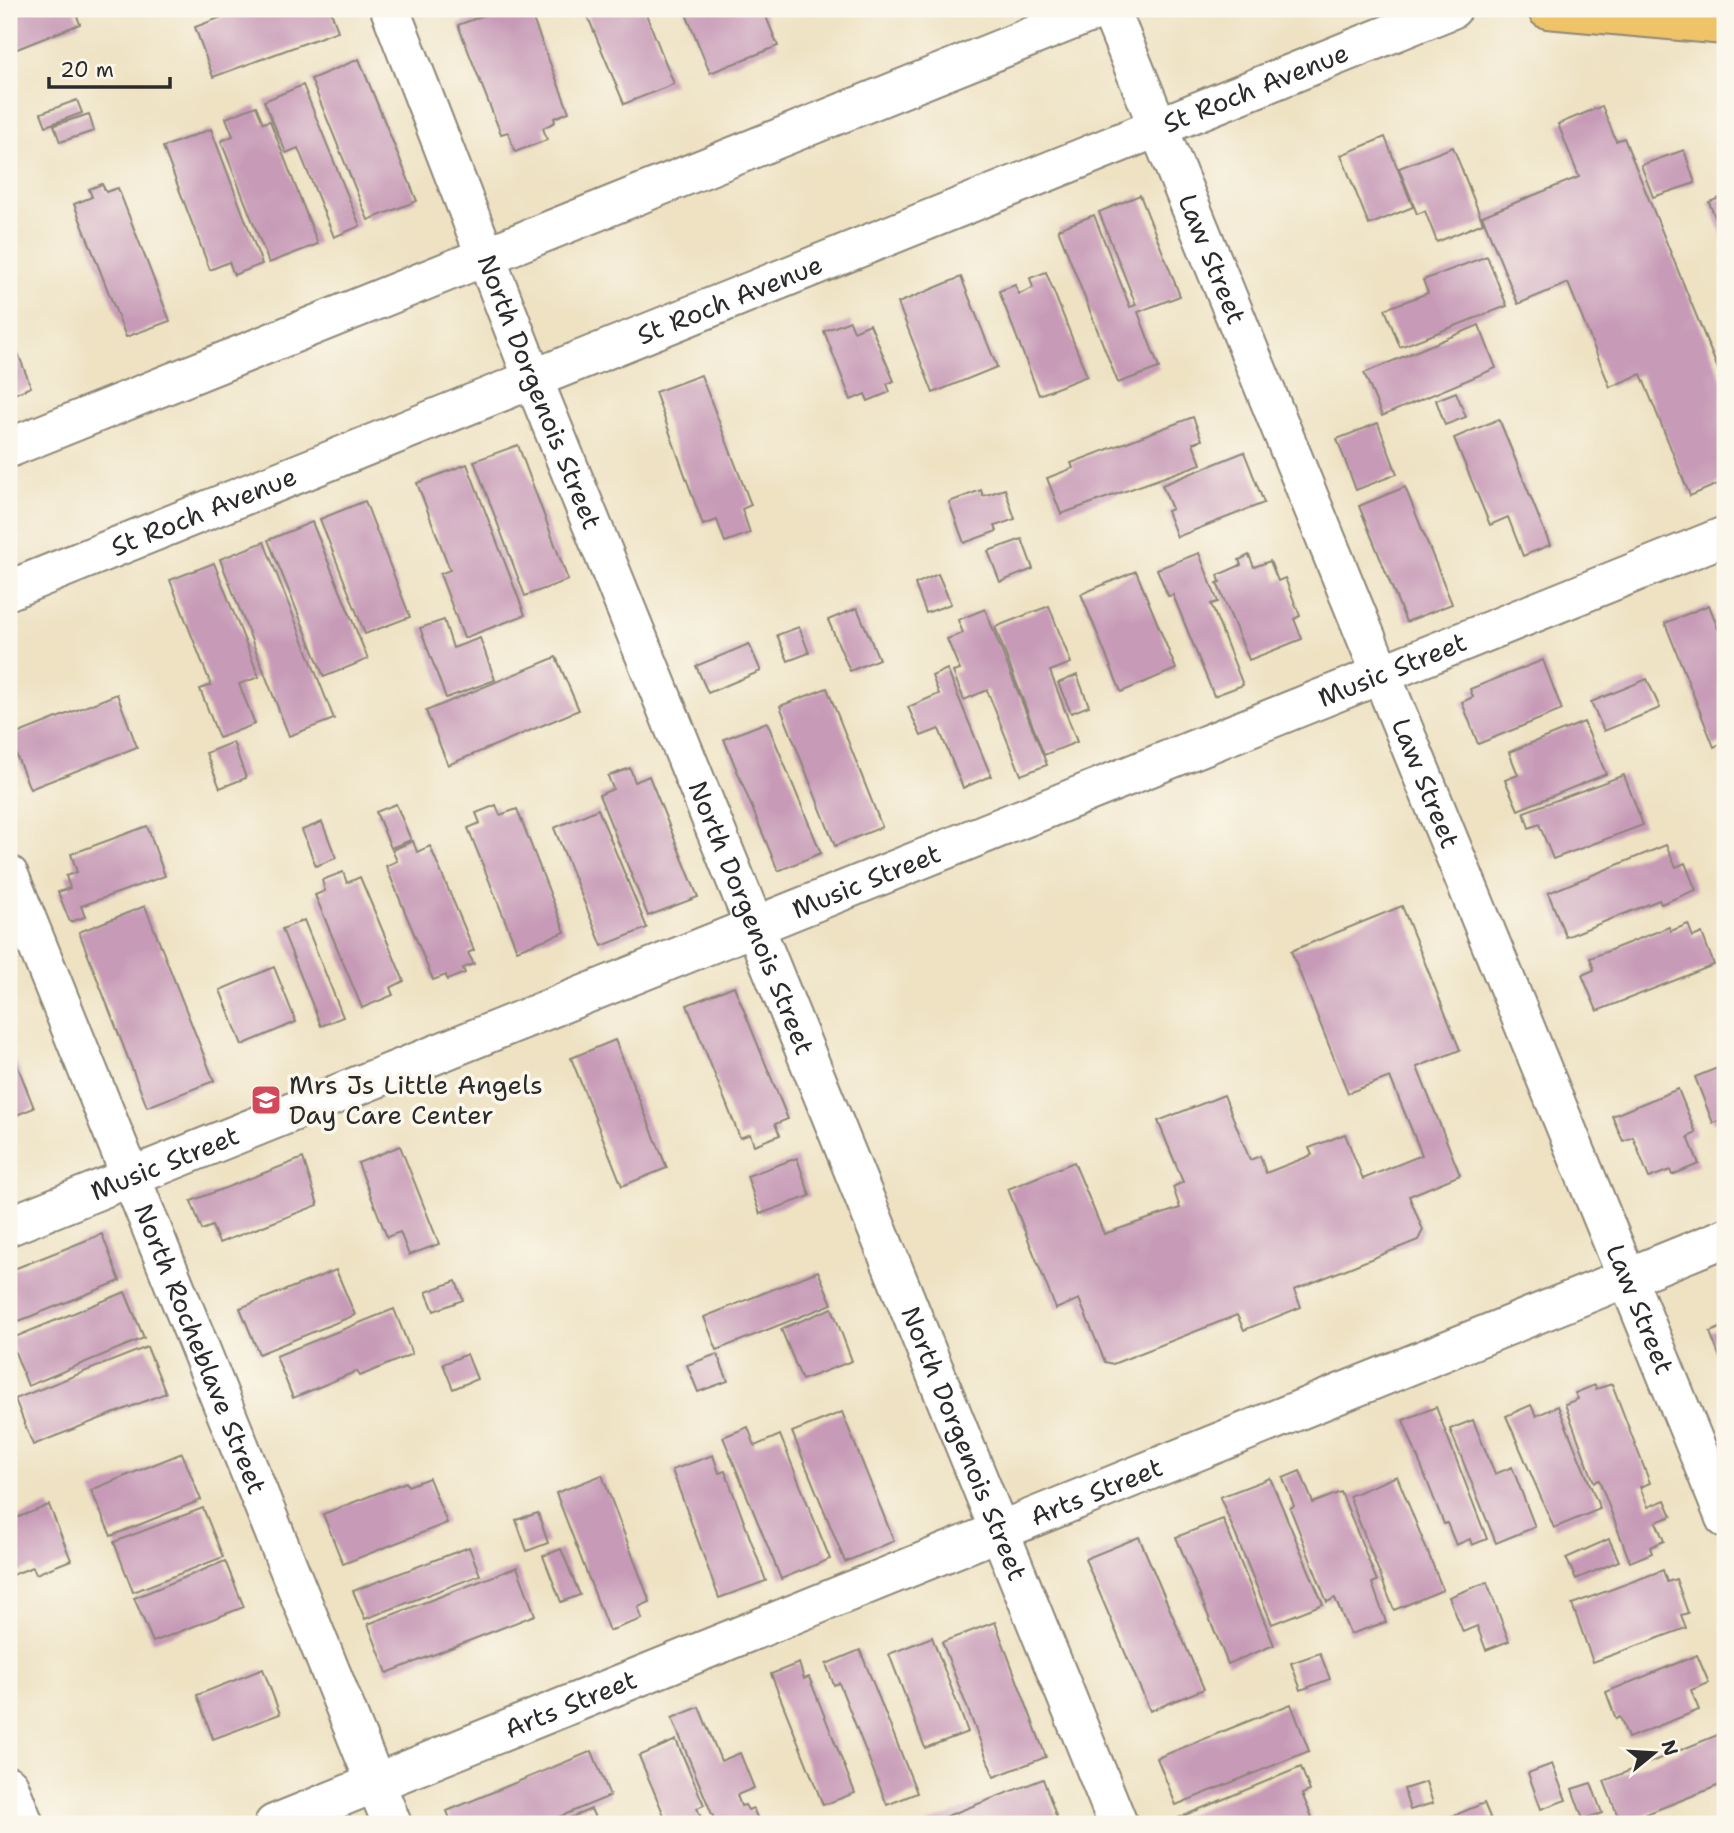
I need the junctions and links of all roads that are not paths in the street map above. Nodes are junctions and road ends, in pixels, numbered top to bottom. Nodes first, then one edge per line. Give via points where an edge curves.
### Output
1 (390, 9) edge
2 (1100, 9) edge
3 (1110, 9) edge
4 (1452, 9) edge
5 (1547, 9) edge
6 (1725, 26) edge
7 (1159, 127) junction
8 (484, 257) junction
9 (533, 379) junction
10 (9, 448) edge
11 (1725, 536) edge
12 (9, 590) edge
13 (1381, 674) junction
14 (9, 875) edge
15 (754, 926) junction
16 (131, 1177) junction
17 (9, 1226) edge
18 (1725, 1238) edge
19 (1627, 1278) junction
20 (1725, 1518) edge
21 (999, 1531) junction
22 (375, 1783) junction
23 (9, 1786) edge
24 (24, 1824) edge
25 (274, 1824) edge
26 (392, 1824) edge
27 (1118, 1824) edge

1 - 8 street, North Dorgenois Street
2 - 8 street
3 - 7 street, Law Street
4 - 7 street, St Roch Avenue
5 - 6 highway
7 - 9 street, St Roch Avenue
7 - 13 street, Law Street
8 - 9 street, North Dorgenois Street
8 - 10 street
9 - 12 street, St Roch Avenue
9 - 15 street, North Dorgenois Street
11 - 13 street, Music Street
13 - 15 street, Music Street
13 - 19 street, Law Street
14 - 16 street, North Rocheblave Street
15 - 16 street, Music Street
15 - 21 street, North Dorgenois Street
16 - 17 street, Music Street
16 - 22 street, North Rocheblave Street
18 - 19 street, Arts Street
19 - 20 street, Law Street
19 - 21 street, Arts Street
21 - 22 street, Arts Street
21 - 27 street, North Dorgenois Street
22 - 25 street, Arts Street
22 - 26 street, North Rocheblave Street
23 - 24 street

